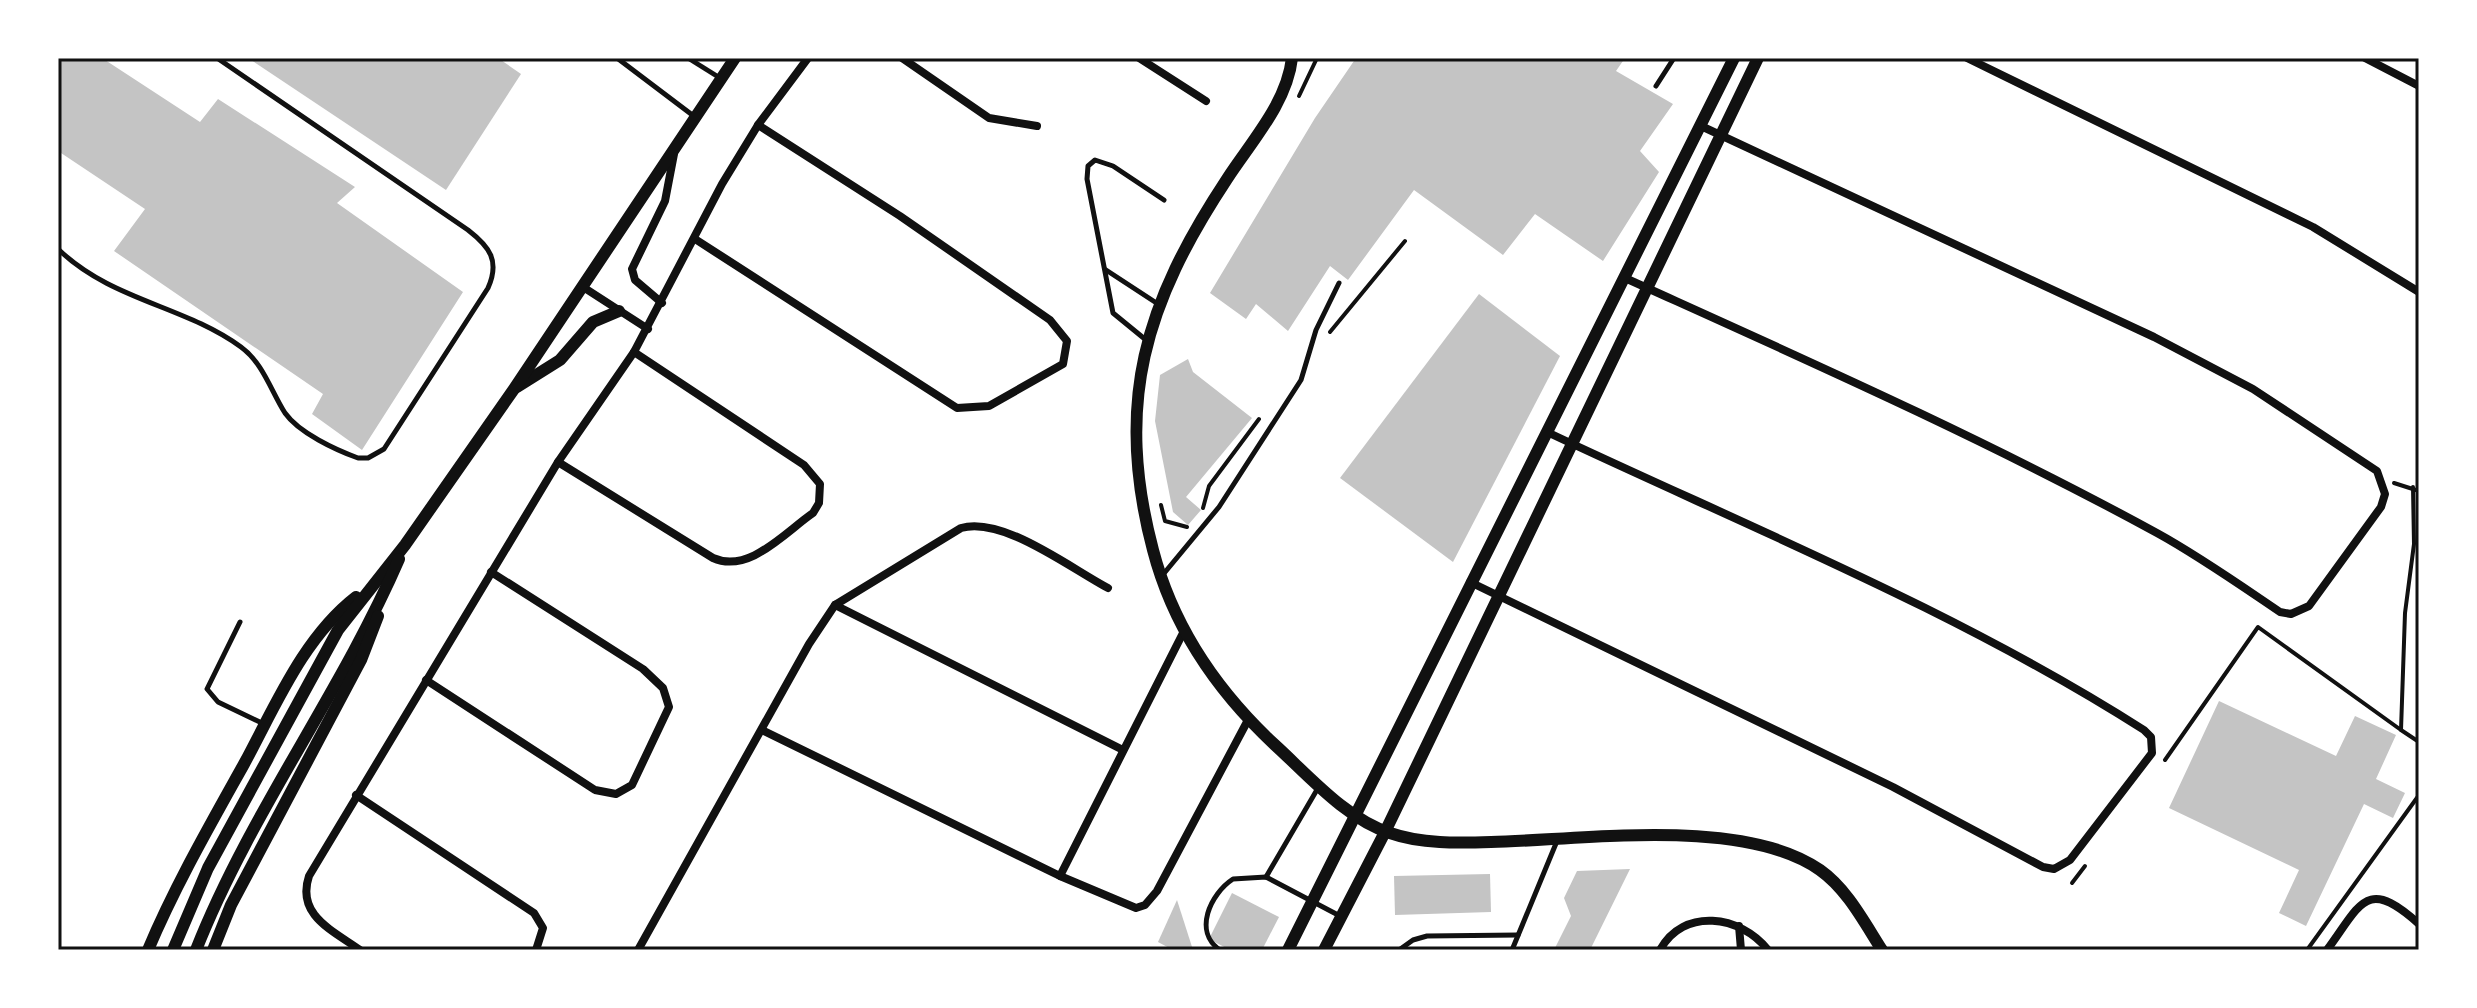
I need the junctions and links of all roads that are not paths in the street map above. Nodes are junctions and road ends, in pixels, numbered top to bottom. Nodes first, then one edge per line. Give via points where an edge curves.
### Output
1 (217, 58) edge
2 (688, 58) edge
3 (735, 58) edge
4 (808, 58) edge
5 (902, 58) edge
6 (1292, 58) edge
7 (1674, 58) edge
8 (1734, 58) edge
9 (1758, 58) edge
10 (1967, 58) edge
11 (2365, 58) edge
12 (618, 59) edge
13 (1142, 59) edge
14 (720, 79) junction
15 (1656, 86) dead end
16 (2419, 86) edge
17 (1206, 101) dead end
18 (695, 117) junction
19 (758, 125) junction
20 (1037, 126) dead end
21 (1701, 126) junction
22 (1721, 135) junction
23 (675, 151) junction
24 (1164, 200) dead end
25 (695, 239) junction
26 (58, 249) edge
27 (1106, 269) junction
28 (1625, 278) junction
29 (1339, 283) dead end
30 (583, 287) junction
31 (1646, 287) junction
32 (2419, 292) edge
33 (662, 303) junction
34 (1158, 304) junction
35 (619, 311) junction
36 (648, 329) junction
37 (1147, 340) junction
38 (634, 352) junction
39 (514, 389) junction
40 (1547, 432) junction
41 (1570, 442) junction
42 (558, 462) junction
43 (405, 545) junction
44 (491, 572) junction
45 (1160, 577) junction
46 (1470, 582) junction
47 (368, 588) junction
48 (1108, 588) dead end
49 (1497, 595) junction
50 (382, 599) junction
51 (835, 605) junction
52 (240, 622) dead end
53 (1183, 633) junction
54 (426, 680) junction
55 (1248, 720) junction
56 (265, 725) junction
57 (762, 730) junction
58 (1121, 749) junction
59 (1319, 786) junction
60 (356, 795) junction
61 (1354, 813) junction
62 (1385, 832) junction
63 (1557, 841) junction
64 (1060, 876) junction
65 (1266, 877) junction
66 (1311, 901) junction
67 (1341, 917) junction
68 (2419, 924) edge
69 (1739, 926) junction
70 (1518, 935) junction
71 (148, 950) edge
72 (173, 950) edge
73 (196, 950) edge
74 (213, 950) edge
75 (360, 950) edge
76 (536, 950) edge
77 (638, 950) edge
78 (1220, 950) edge
79 (1288, 950) edge
80 (1324, 950) edge
81 (1399, 950) edge
82 (1512, 950) edge
83 (1660, 950) edge
84 (1741, 950) edge
85 (1768, 950) edge
86 (1882, 950) edge
87 (2327, 950) edge

1 - 26 lane via 468,230 491,253 495,264 488,288 384,449 358,458 295,423 256,362 239,346 200,324 112,289
2 - 14 lane
3 - 14 street
4 - 19 street
5 - 20 street via 989,118
6 - 34 street via 1286,85 1217,193
7 - 15 lane
8 - 21 street
9 - 22 street
10 - 32 street via 2313,227
11 - 16 street
12 - 18 lane
13 - 17 street
14 - 18 street
18 - 23 street
19 - 25 street
19 - 25 street via 1050,320 1064,334 1067,357 1057,370 989,406 967,410 945,402
21 - 22 street
21 - 28 street
22 - 31 street
22 - 31 street via 2154,337 2253,389 2360,458 2384,482 2385,494 2373,520 2309,606 2291,614 2280,612 2160,534 1930,419
23 - 30 street
23 - 33 street via 665,201 632,269 635,280
24 - 27 lane via 1106,163 1091,162 1087,179
25 - 33 street
27 - 34 lane
27 - 37 lane via 1113,313
28 - 31 street
28 - 40 street
29 - 45 lane via 1316,330 1301,380 1219,507
30 - 35 street
30 - 39 street
31 - 41 street
33 - 36 street
34 - 37 street
35 - 36 street
35 - 39 street via 593,322 560,360
36 - 38 street
37 - 45 street via 1137,383 1136,459
38 - 42 street
38 - 42 street via 804,465 820,484 813,513 749,559 732,565
39 - 43 street
40 - 41 street
40 - 46 street
41 - 49 street
41 - 49 street via 2095,698 2144,730 2154,745 2148,761 2070,860 2054,869
42 - 44 street
43 - 47 street
43 - 50 street
44 - 54 street
44 - 54 street via 643,669 663,688 667,714 632,785 616,794 595,790
45 - 53 street
46 - 49 street
46 - 61 street
47 - 56 street via 326,625
47 - 72 street via 338,630 208,868
48 - 51 street via 1010,534 974,525
49 - 62 street
50 - 73 street via 264,809
50 - 74 street via 361,660 231,905
51 - 57 street
51 - 58 street
52 - 56 lane via 207,689 218,702
53 - 55 street
53 - 58 street
54 - 60 street
55 - 59 street
55 - 64 street via 1145,905 1126,907
56 - 71 street
57 - 64 street
57 - 77 street
58 - 64 street
59 - 61 street
59 - 65 lane
60 - 75 street via 305,888 308,907 317,919
60 - 76 street via 534,913 543,928
61 - 62 street
61 - 66 street
62 - 63 street via 1465,843
62 - 67 street
63 - 70 lane
63 - 86 street via 1696,835 1772,847 1821,870 1856,909
65 - 66 lane
65 - 78 lane via 1233,879 1218,894 1204,930
66 - 67 lane
66 - 79 street
67 - 80 street
68 - 87 street via 2391,900 2372,898 2361,903
69 - 83 street via 1709,920 1686,924
69 - 84 street
69 - 85 street
70 - 81 lane via 1427,936
70 - 82 lane

